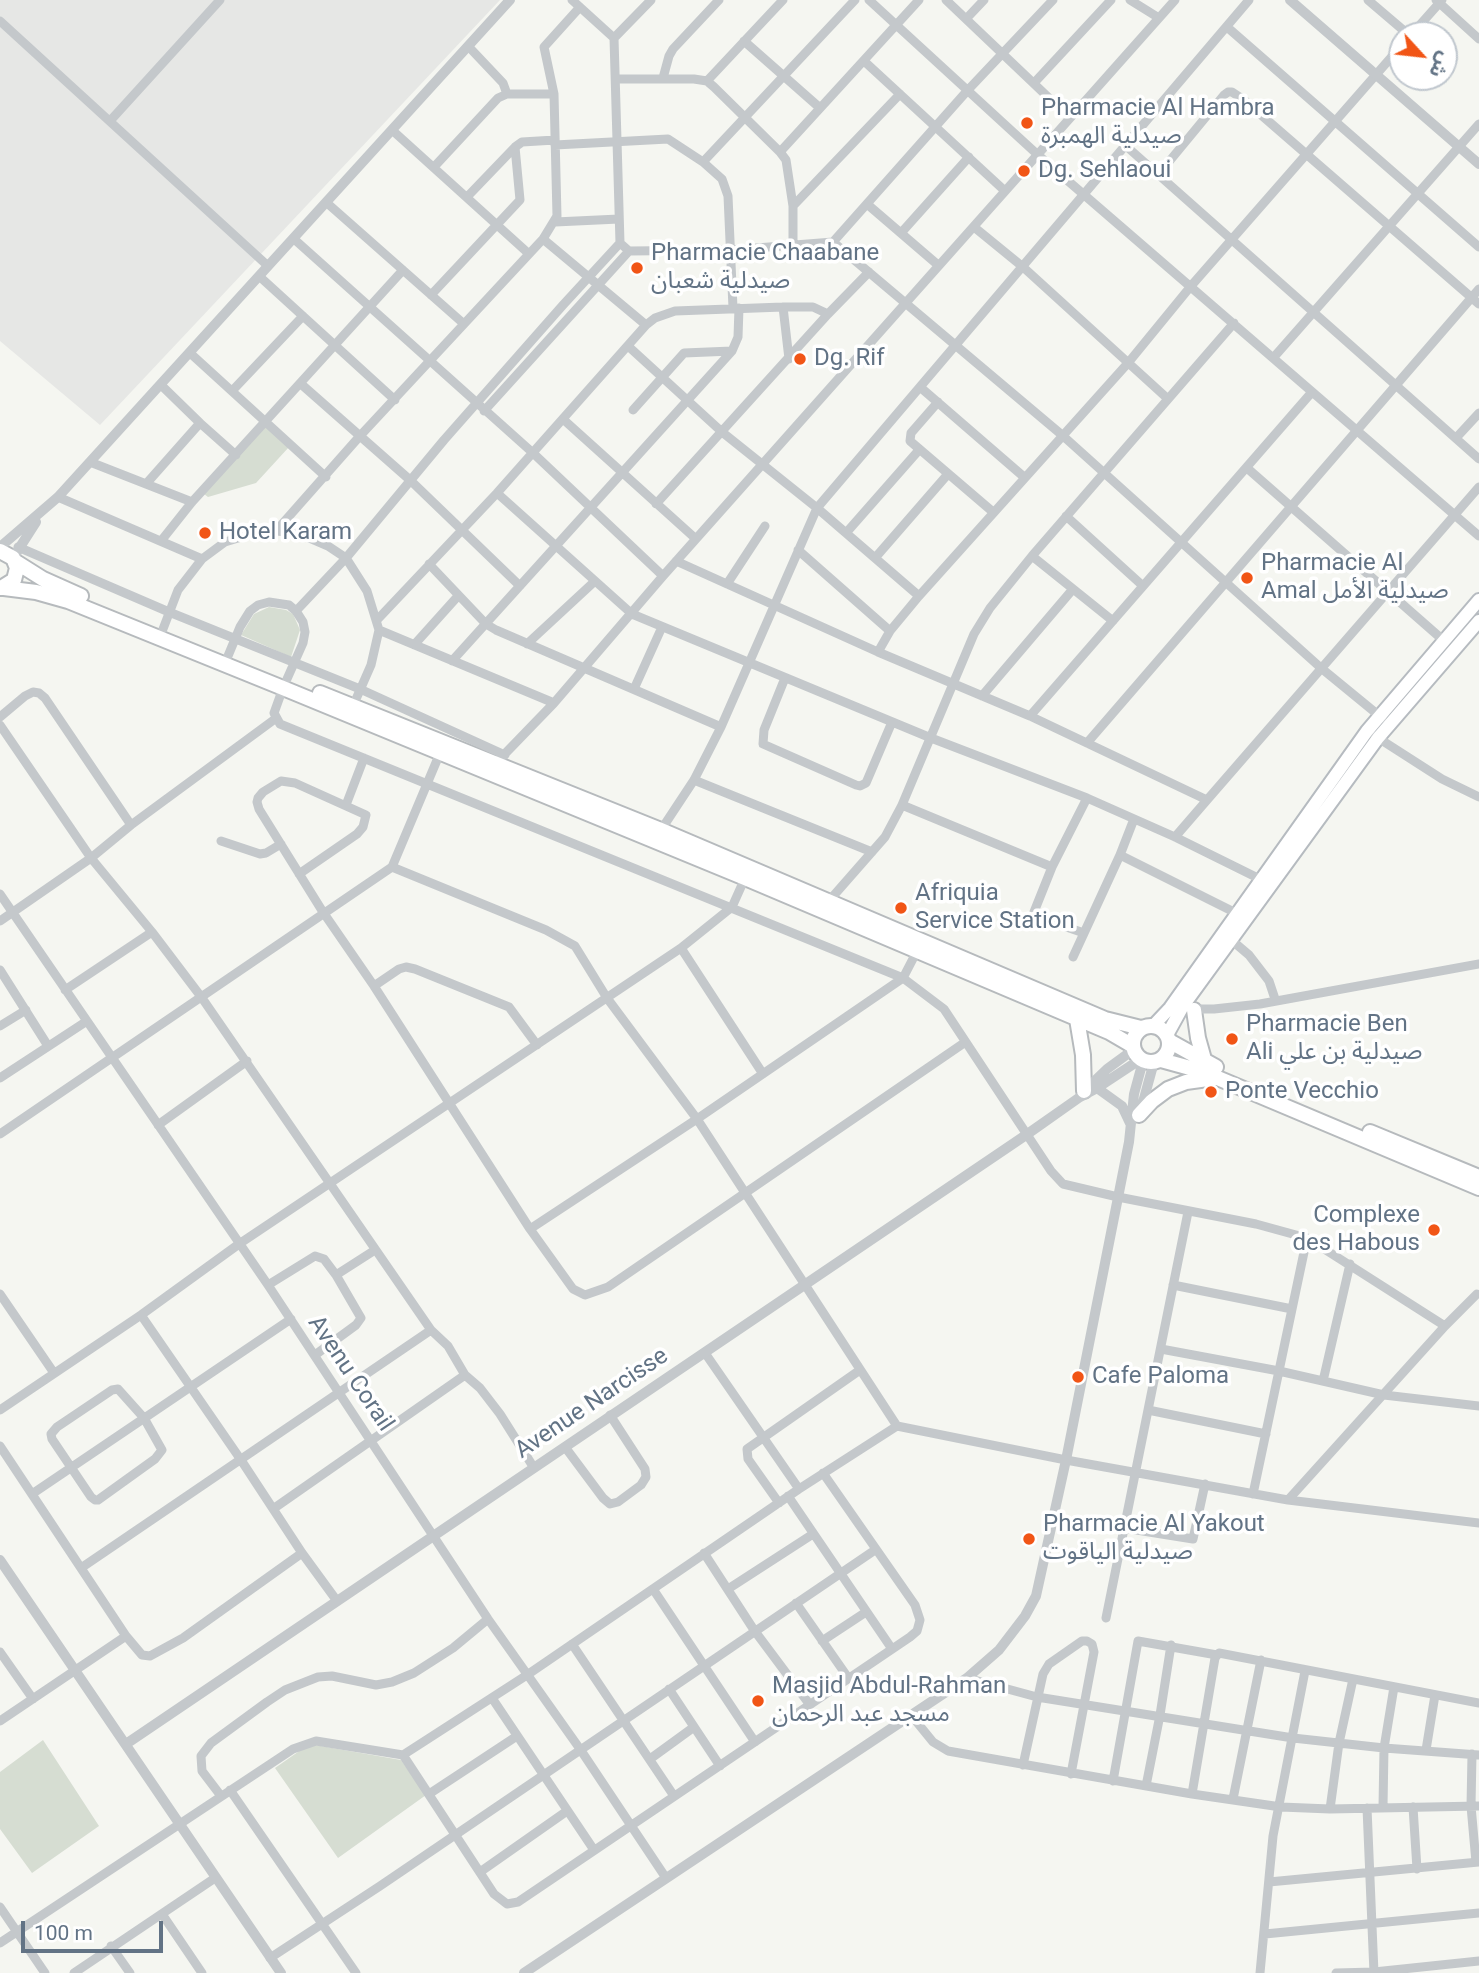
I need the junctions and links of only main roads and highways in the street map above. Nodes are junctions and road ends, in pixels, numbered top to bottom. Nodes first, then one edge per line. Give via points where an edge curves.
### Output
1 (9, 553) edge
2 (1, 589) edge
3 (1479, 600) edge
4 (1479, 621) edge
5 (285, 684) junction
6 (1373, 734) junction
7 (1266, 882) junction
8 (1227, 936) junction
9 (1189, 1008) junction
10 (1077, 1019) junction
11 (1147, 1027) junction
12 (1168, 1038) junction
13 (1144, 1056) junction
14 (1205, 1063) junction
15 (1216, 1077) junction
16 (1087, 1092) road end
17 (1135, 1120) road end
18 (1479, 1177) edge
19 (1479, 1188) edge

1 - 2 highway via 17,575
1 - 5 highway via 57,586
2 - 5 highway via 68,601
3 - 6 main road via 1379,716
4 - 6 main road via 1391,723
5 - 10 highway
5 - 11 highway via 500,759 1114,1023
6 - 7 main road
7 - 8 main road
7 - 8 main road via 1236,913
8 - 9 main road
8 - 11 main road
9 - 12 main road
9 - 14 highway
10 - 13 highway via 1109,1032
10 - 16 highway
11 - 12 highway via 1161,1029
11 - 13 highway via 1135,1036
12 - 13 highway via 1169,1048
12 - 14 highway
13 - 15 highway
14 - 18 highway
15 - 17 highway via 1168,1089
15 - 19 highway

